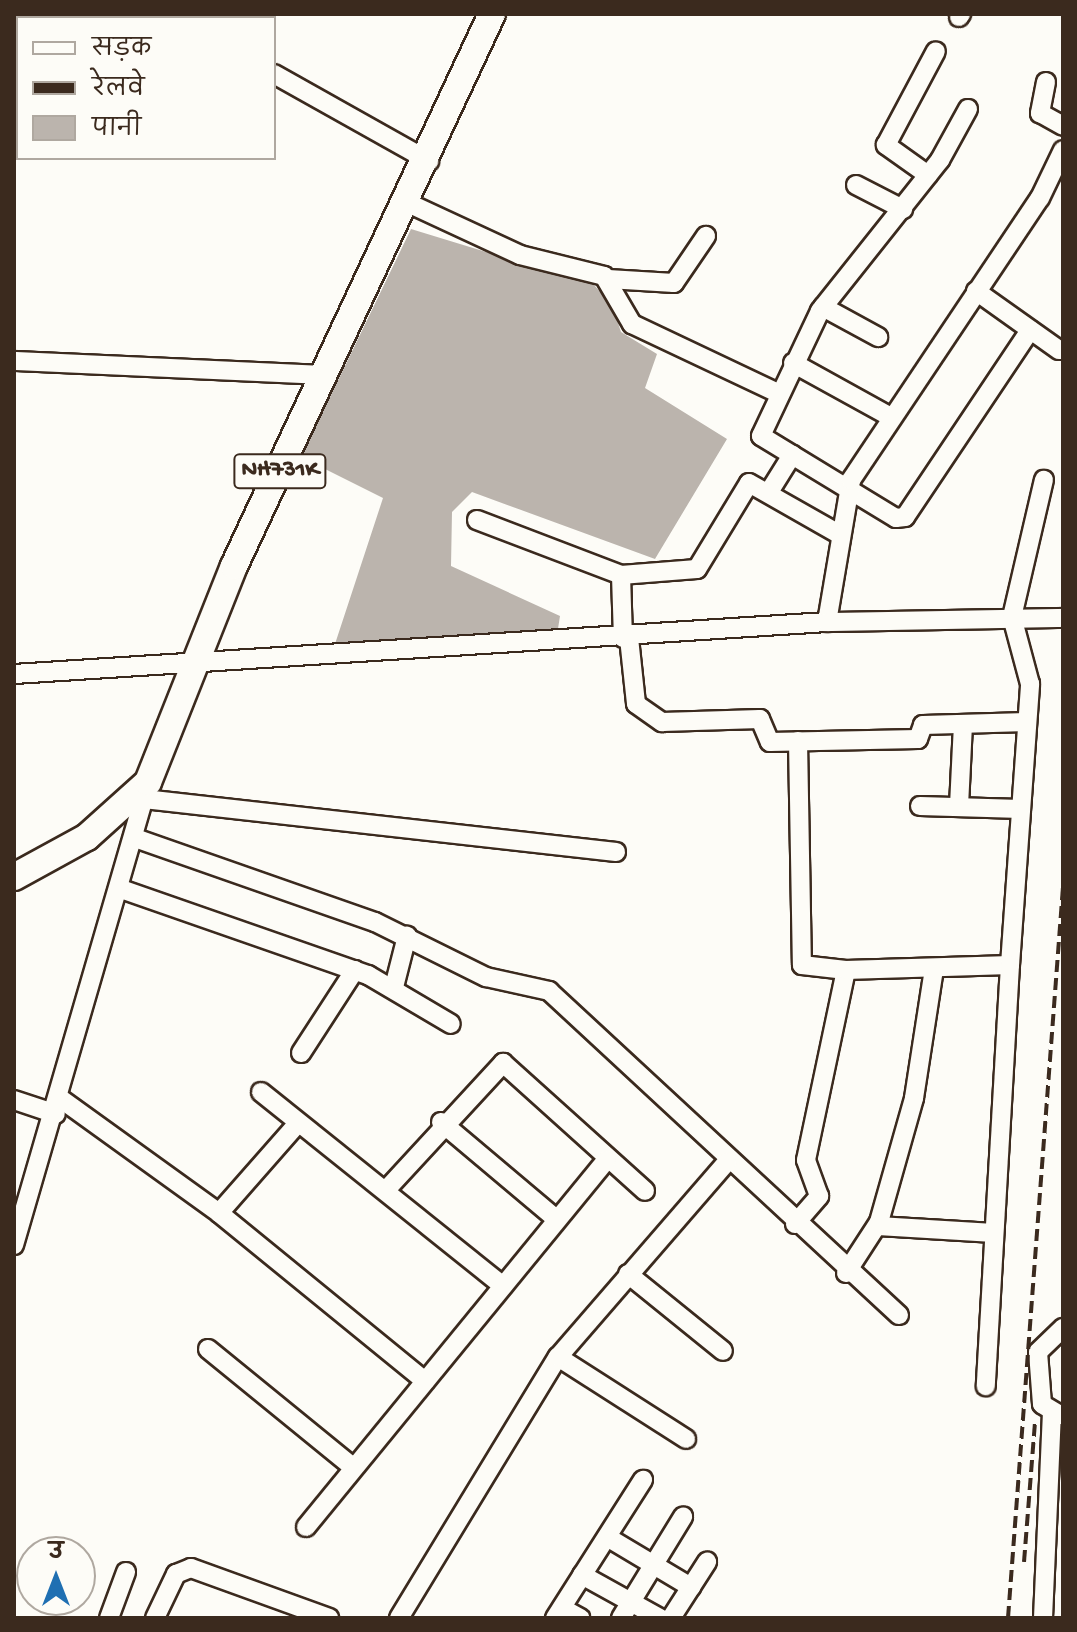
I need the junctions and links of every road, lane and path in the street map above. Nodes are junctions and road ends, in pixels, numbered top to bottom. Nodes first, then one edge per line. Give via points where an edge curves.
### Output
1 (492, 14) edge
2 (936, 51) dead end
3 (276, 75) edge
4 (1046, 82) dead end
5 (968, 109) dead end
6 (1063, 126) edge
7 (1063, 150) edge
8 (429, 161) junction
9 (928, 175) junction
10 (856, 185) dead end
11 (408, 203) junction
12 (903, 209) junction
13 (706, 236) dead end
14 (608, 279) junction
15 (976, 291) junction
16 (823, 307) junction
17 (1030, 330) junction
18 (878, 337) dead end
19 (1059, 350) dead end
20 (14, 361) edge
21 (793, 363) junction
22 (326, 375) junction
23 (778, 393) junction
24 (891, 417) junction
25 (792, 455) junction
26 (1044, 480) dead end
27 (847, 488) junction
28 (769, 492) junction
29 (477, 520) dead end
30 (837, 533) junction
31 (621, 575) junction
32 (1012, 617) junction
33 (1063, 618) edge
34 (827, 622) junction
35 (626, 638) junction
36 (190, 666) junction
37 (14, 674) edge
38 (1027, 722) junction
39 (963, 724) junction
40 (798, 741) junction
41 (146, 791) junction
42 (920, 806) dead end
43 (959, 806) junction
44 (1021, 809) junction
45 (135, 838) junction
46 (616, 852) dead end
47 (14, 877) edge
48 (121, 889) junction
49 (407, 936) junction
50 (1010, 965) junction
51 (934, 969) junction
52 (355, 970) junction
53 (846, 970) junction
54 (394, 987) junction
55 (451, 1024) dead end
56 (301, 1053) dead end
57 (261, 1092) dead end
58 (14, 1100) edge
59 (59, 1107) junction
60 (441, 1122) junction
61 (298, 1123) junction
62 (606, 1160) junction
63 (727, 1162) junction
64 (386, 1190) junction
65 (645, 1191) dead end
66 (219, 1213) junction
67 (556, 1219) junction
68 (795, 1224) junction
69 (878, 1226) junction
70 (994, 1233) junction
71 (14, 1245) edge
72 (846, 1273) junction
73 (628, 1274) junction
74 (503, 1286) junction
75 (899, 1315) dead end
76 (1063, 1328) edge
77 (208, 1349) dead end
78 (723, 1351) dead end
79 (558, 1357) junction
80 (425, 1381) junction
81 (986, 1386) dead end
82 (1057, 1414) edge
83 (686, 1439) dead end
84 (354, 1468) junction
85 (643, 1480) dead end
86 (683, 1517) dead end
87 (306, 1527) dead end
88 (607, 1537) junction
89 (707, 1562) dead end
90 (653, 1565) junction
91 (126, 1572) dead end
92 (582, 1575) junction
93 (691, 1587) junction
94 (626, 1610) edge
95 (558, 1613) edge
96 (321, 1617) edge
97 (109, 1618) edge
98 (155, 1618) edge
99 (399, 1618) edge
100 (580, 1618) edge
101 (660, 1618) edge
102 (671, 1618) edge
103 (1043, 1618) edge

1 - 8 highway, NH731K
2 - 9 street via 886,145
3 - 8 street
4 - 6 street via 1040,113
5 - 9 street
7 - 15 street via 1040,198
8 - 11 highway, NH731K
9 - 12 street
10 - 12 street
11 - 14 street via 507,251
11 - 22 highway, NH731K
12 - 16 street
13 - 14 street via 674,283
14 - 23 street via 632,324
15 - 17 street
15 - 24 street
16 - 18 street
16 - 21 street
17 - 19 street
17 - 27 street via 905,517
20 - 22 street
21 - 23 street
21 - 24 street
22 - 36 highway, NH731K
23 - 25 street via 760,431
24 - 27 street
25 - 27 street
25 - 28 street
26 - 32 street
27 - 30 street
28 - 30 street
28 - 31 street via 743,487 692,572
29 - 31 street
30 - 34 street
31 - 35 street
32 - 33 street
32 - 34 street
32 - 38 street via 1029,673
34 - 35 street
35 - 36 street
35 - 40 street via 636,704 658,720 760,719 767,741
36 - 37 street
36 - 41 highway, NH731K
38 - 39 street
38 - 44 street
39 - 40 street via 923,725 918,739
39 - 43 street
40 - 53 street via 802,965
41 - 45 street
41 - 46 street
41 - 47 highway, NH731K via 87,837
42 - 43 street
43 - 44 street
44 - 50 street
45 - 48 street
45 - 49 street
48 - 52 street
48 - 59 street
49 - 54 street
49 - 63 street via 486,977 549,991
50 - 51 street
50 - 70 street
51 - 53 street
51 - 69 street via 914,1098
52 - 54 street
52 - 56 street
53 - 68 street via 806,1160 819,1196
54 - 55 street
57 - 61 street
58 - 59 street
59 - 66 street
59 - 71 street
60 - 62 street via 503,1063
60 - 64 street
60 - 67 street
61 - 64 street
61 - 66 street
62 - 65 street
62 - 67 street
63 - 68 street
63 - 73 street
64 - 74 street
66 - 80 street
67 - 74 street
68 - 72 street
69 - 70 street
69 - 72 street
70 - 81 street
72 - 75 street
73 - 78 street
73 - 79 street
74 - 80 street
76 - 82 street via 1038,1352 1039,1396
77 - 84 street
79 - 83 street
79 - 99 street
80 - 84 street
82 - 103 street
84 - 87 street
85 - 88 street
86 - 90 street
88 - 90 street
88 - 92 street
89 - 93 street
90 - 93 street
90 - 94 street
91 - 97 street
92 - 94 street
92 - 95 street
93 - 102 street
94 - 101 street
95 - 100 street
96 - 98 street via 191,1568 176,1574

